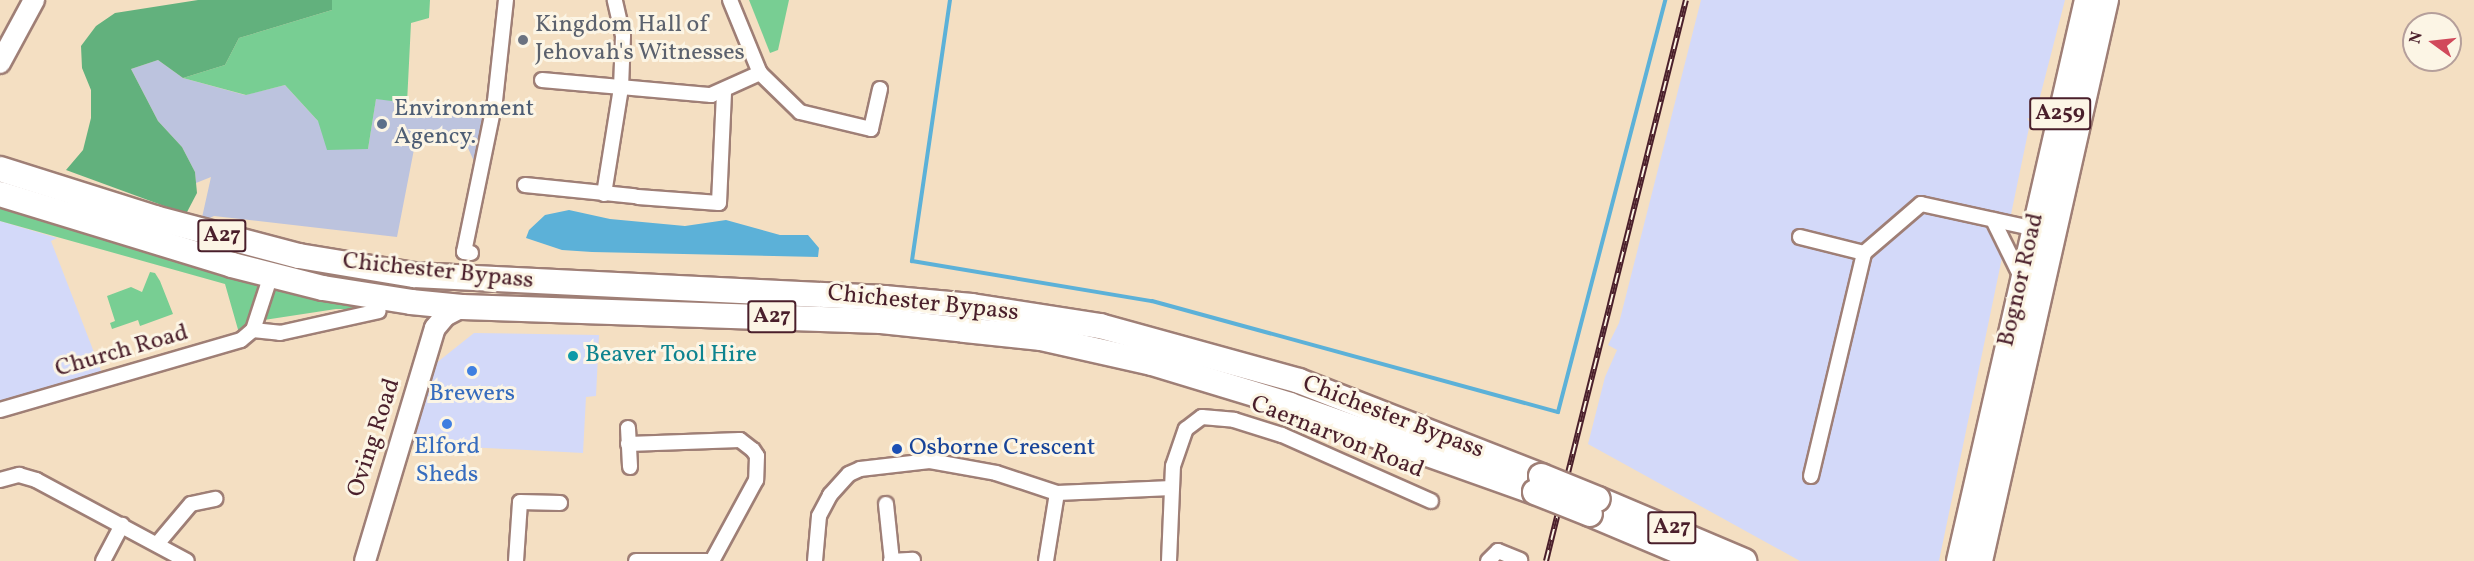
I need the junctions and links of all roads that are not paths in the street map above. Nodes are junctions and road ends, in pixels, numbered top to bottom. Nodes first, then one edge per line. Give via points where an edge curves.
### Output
1 (34, 0) edge
2 (506, 0) edge
3 (615, 0) edge
4 (730, 0) edge
5 (2087, 0) edge
6 (2106, 0) edge
7 (0, 63) edge
8 (760, 73) junction
9 (542, 80) dead end
10 (621, 88) junction
11 (880, 89) dead end
12 (724, 91) junction
13 (0, 159) edge
14 (0, 169) edge
15 (34, 180) junction
16 (525, 185) dead end
17 (0, 194) edge
18 (604, 194) junction
19 (1993, 220) junction
20 (2044, 231) junction
21 (1800, 237) dead end
22 (471, 253) dead end
23 (1864, 254) junction
24 (271, 275) junction
25 (2022, 281) junction
26 (411, 302) junction
27 (462, 307) junction
28 (379, 311) dead end
29 (253, 330) junction
30 (434, 331) junction
31 (0, 410) edge
32 (628, 428) dead end
33 (628, 444) junction
34 (630, 467) dead end
35 (1811, 476) dead end
36 (0, 480) edge
37 (1538, 484) junction
38 (1172, 488) junction
39 (1057, 493) junction
40 (215, 499) dead end
41 (1431, 501) dead end
42 (560, 503) dead end
43 (886, 504) dead end
44 (1594, 506) junction
45 (122, 525) junction
46 (158, 543) junction
47 (913, 560) dead end
48 (1520, 560) edge
49 (104, 561) edge
50 (187, 561) edge
51 (365, 561) edge
52 (516, 561) edge
53 (636, 561) edge
54 (710, 561) edge
55 (815, 561) edge
56 (891, 561) edge
57 (1046, 561) edge
58 (1169, 561) edge
59 (1488, 561) edge
60 (1702, 561) edge
61 (1744, 561) edge
62 (1959, 561) edge
63 (1980, 561) edge

1 - 7 main road
2 - 22 street via 495,101 464,252
3 - 10 street via 622,36
4 - 8 street
5 - 20 highway, Bognor Road / A259
6 - 20 highway, Bognor Road / A259
8 - 11 street via 800,112 871,129
8 - 12 street
9 - 10 street
10 - 12 street via 711,94
10 - 18 street
12 - 18 street via 719,203
13 - 15 highway
14 - 15 highway, Chichester Bypass / A27
15 - 37 highway, Chichester Bypass / A27 via 155,218 299,256 414,275 884,298 972,306 1100,326 1299,381
16 - 18 street
17 - 24 highway, Chichester Bypass / A27
19 - 20 street
19 - 23 street via 1921,204
19 - 25 street
20 - 25 highway, Bognor Road / A259
20 - 63 highway, Bognor Road / A259
21 - 23 street
23 - 35 street
24 - 26 highway, Chichester Bypass / A27
24 - 29 street
25 - 62 highway, Bognor Road / A259
26 - 27 highway, Chichester Bypass / A27
26 - 30 main road via 430,319
27 - 30 main road, Oving Road via 440,320
27 - 37 highway, Chichester Bypass / A27 via 881,321 1041,338 1152,363
28 - 29 street via 280,333
29 - 31 street, Church Road via 242,340
30 - 51 main road, Oving Road
32 - 33 street
33 - 34 street
33 - 54 street via 740,440 753,450 757,456 756,480
36 - 45 street via 19,475 36,480
37 - 44 highway, Chichester Bypass / A27, bridge
38 - 39 street
38 - 41 street, Caernarvon Road via 1173,466 1186,429 1202,417 1218,417 1282,435
38 - 58 street, Caernarvon Road
39 - 55 street via 996,472 930,461 860,469 835,489 819,516
39 - 57 street
40 - 46 street via 191,504
42 - 52 street via 520,502
43 - 56 street
44 - 60 highway, Chichester Bypass / A27
44 - 61 highway, Chichester Bypass / A27
45 - 46 street
45 - 49 street
46 - 50 street
47 - 56 street
48 - 59 street via 1498,551
53 - 54 street

